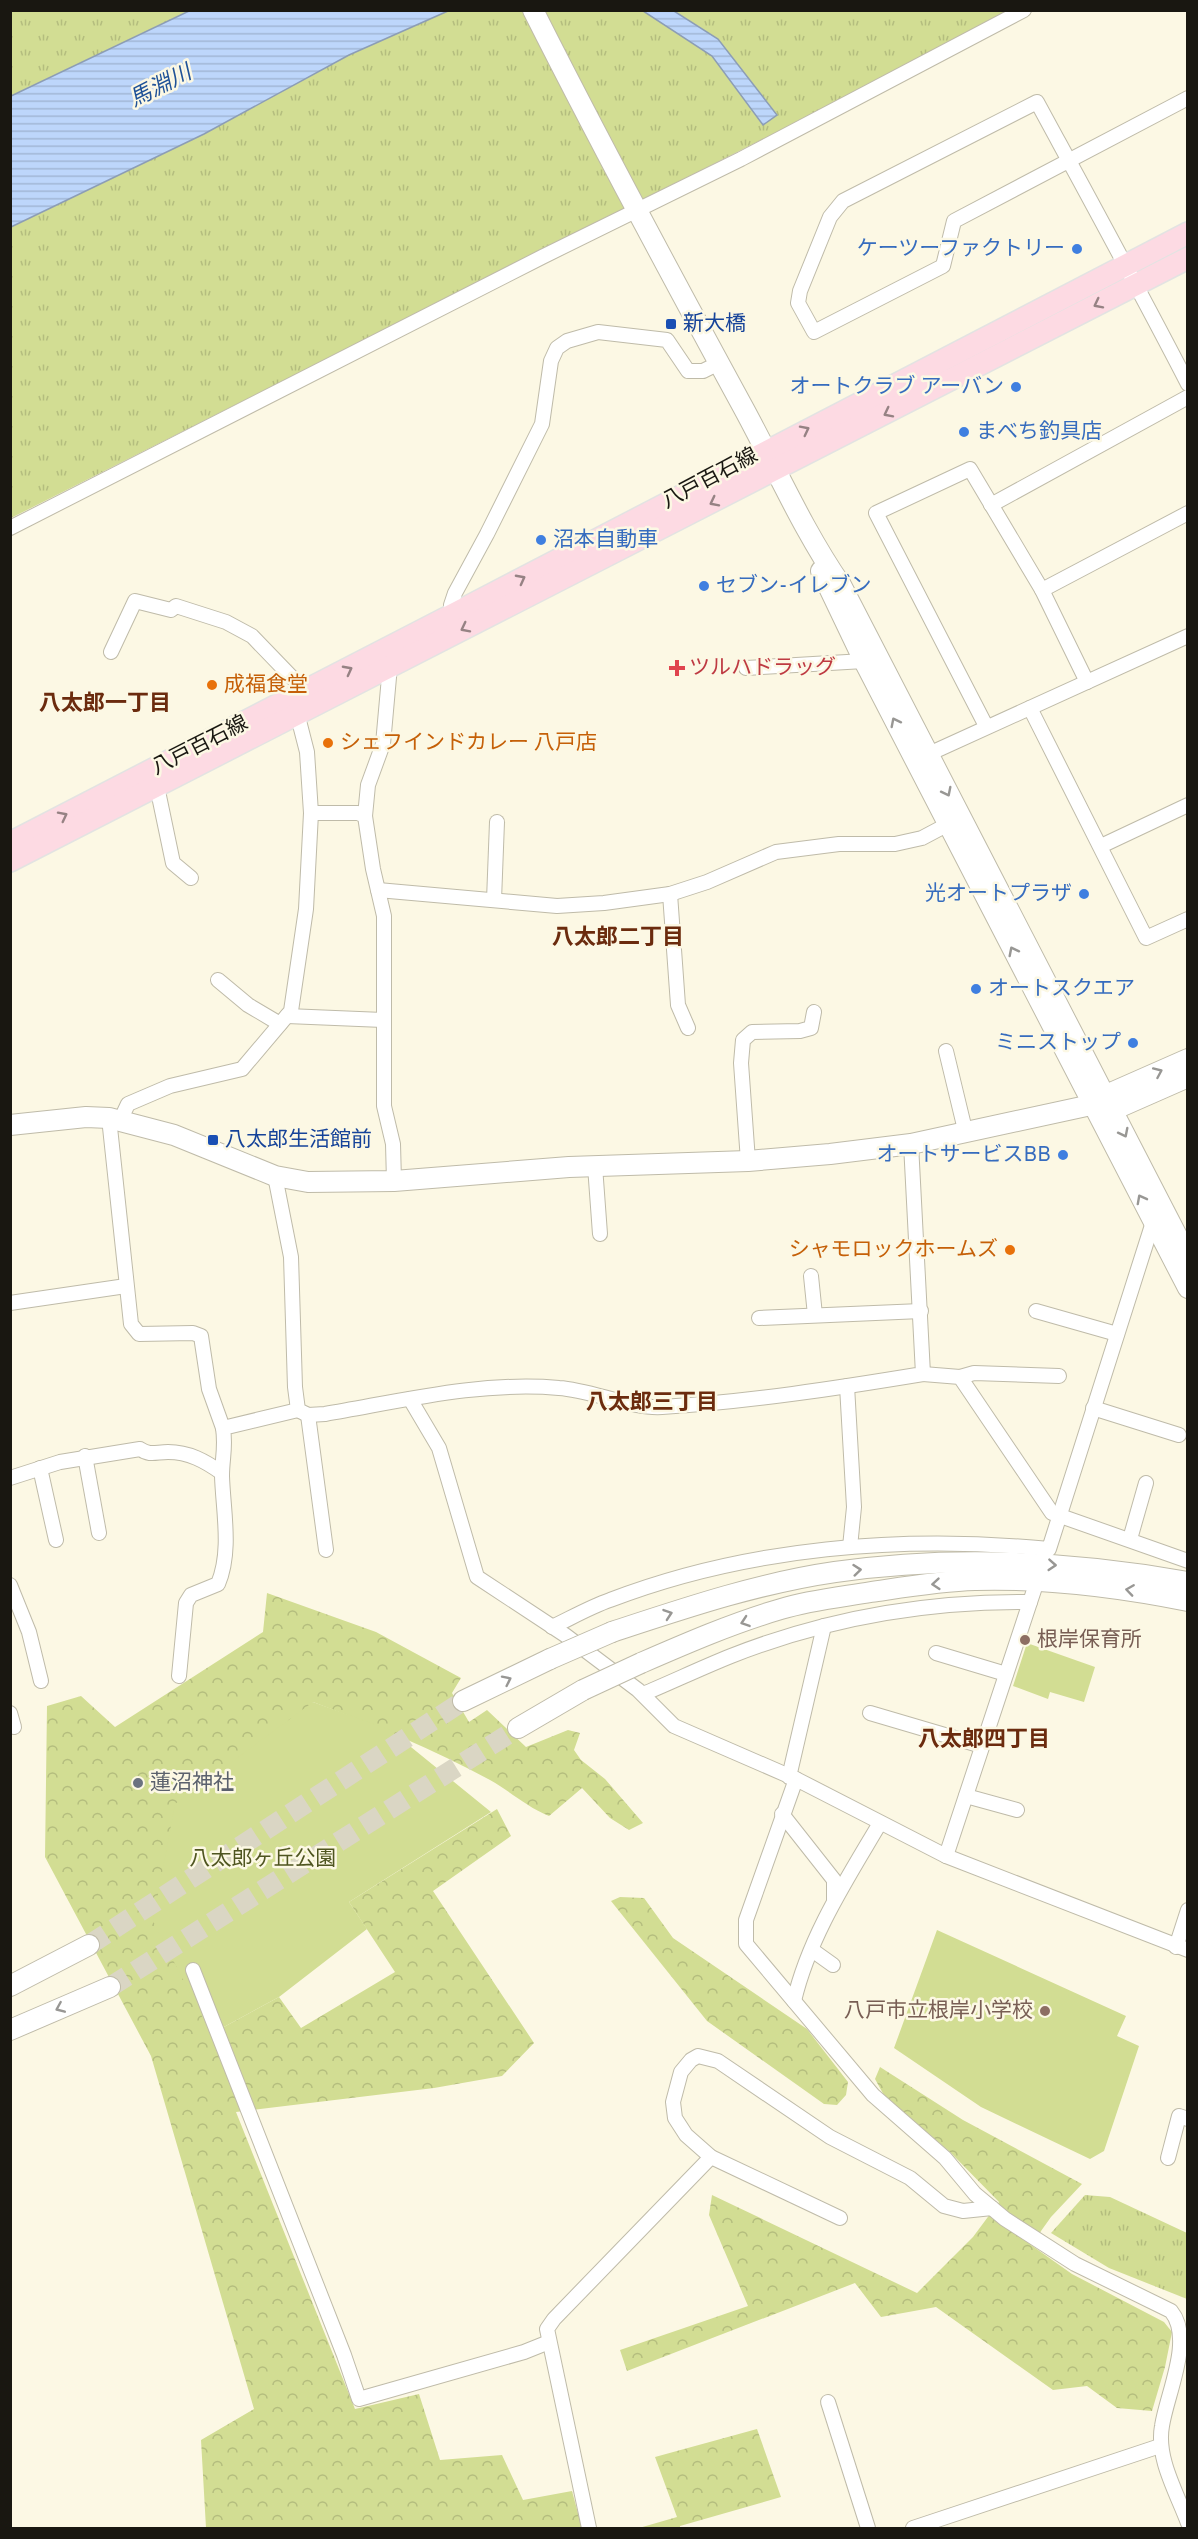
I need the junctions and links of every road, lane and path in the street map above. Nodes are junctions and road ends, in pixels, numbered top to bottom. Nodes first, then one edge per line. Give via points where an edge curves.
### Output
1 (532, 10) edge
2 (1024, 10) edge
3 (1188, 98) edge
4 (1069, 160) junction
5 (633, 207) junction
6 (1188, 233) edge
7 (1188, 258) edge
8 (1125, 265) junction
9 (1137, 284) junction
10 (718, 363) junction
11 (1188, 384) edge
12 (1188, 396) edge
13 (766, 450) junction
14 (777, 470) junction
15 (792, 499) junction
16 (991, 505) junction
17 (1188, 513) edge
18 (10, 528) edge
19 (1042, 590) junction
20 (454, 614) junction
21 (1188, 636) edge
22 (111, 652) dead end
23 (864, 661) junction
24 (390, 666) junction
25 (746, 668) dead end
26 (1087, 682) junction
27 (306, 692) junction
28 (1030, 708) junction
29 (297, 713) junction
30 (986, 726) junction
31 (921, 757) junction
32 (154, 787) junction
33 (1188, 805) edge
34 (311, 813) junction
35 (365, 816) junction
36 (955, 821) junction
37 (497, 822) dead end
38 (10, 843) edge
39 (1101, 846) junction
40 (10, 861) edge
41 (191, 878) dead end
42 (378, 890) junction
43 (670, 894) junction
44 (494, 900) junction
45 (1188, 919) edge
46 (218, 980) dead end
47 (814, 1012) dead end
48 (283, 1020) junction
49 (383, 1020) junction
50 (688, 1028) dead end
51 (946, 1051) dead end
52 (1188, 1059) edge
53 (1188, 1077) edge
54 (1103, 1104) junction
55 (115, 1120) junction
56 (10, 1125) edge
57 (966, 1134) junction
58 (911, 1144) junction
59 (748, 1161) junction
60 (595, 1166) junction
61 (275, 1176) junction
62 (394, 1180) junction
63 (1153, 1222) junction
64 (600, 1234) dead end
65 (1188, 1257) edge
66 (811, 1276) dead end
67 (126, 1286) junction
68 (1188, 1288) edge
69 (10, 1303) edge
70 (921, 1311) junction
71 (1036, 1311) dead end
72 (815, 1315) junction
73 (759, 1318) dead end
74 (1117, 1334) junction
75 (923, 1374) junction
76 (1059, 1376) dead end
77 (960, 1377) junction
78 (847, 1386) junction
79 (410, 1399) junction
80 (1093, 1408) junction
81 (303, 1412) junction
82 (223, 1428) junction
83 (1179, 1435) dead end
84 (86, 1456) junction
85 (40, 1468) junction
86 (222, 1473) junction
87 (10, 1478) edge
88 (1146, 1483) dead end
89 (1057, 1516) junction
90 (99, 1533) dead end
91 (1130, 1539) junction
92 (57, 1540) dead end
93 (850, 1547) junction
94 (326, 1550) dead end
95 (1188, 1561) edge
96 (1037, 1581) junction
97 (10, 1585) edge
98 (1187, 1585) edge
99 (1030, 1602) junction
100 (16, 1620) edge
101 (552, 1626) junction
102 (824, 1626) junction
103 (936, 1653) dead end
104 (1006, 1674) junction
105 (178, 1676) dead end
106 (41, 1681) dead end
107 (643, 1694) junction
108 (463, 1701) tunnel mouth
109 (10, 1713) edge
110 (870, 1713) dead end
111 (14, 1727) dead end
112 (518, 1728) tunnel mouth
113 (982, 1746) junction
114 (792, 1778) junction
115 (966, 1796) junction
116 (1017, 1810) dead end
117 (782, 1814) junction
118 (880, 1823) junction
119 (946, 1856) junction
120 (834, 1902) junction
121 (1188, 1910) edge
122 (89, 1945) tunnel mouth
123 (1182, 1948) edge
124 (812, 1950) junction
125 (833, 1965) dead end
126 (193, 1970) dead end
127 (10, 1986) edge
128 (110, 1987) tunnel mouth
129 (794, 2001) junction
130 (10, 2030) edge
131 (1188, 2119) edge
132 (711, 2157) junction
133 (1168, 2158) dead end
134 (992, 2208) junction
135 (840, 2218) dead end
136 (549, 2342) junction
137 (828, 2402) dead end
138 (1160, 2446) junction
139 (1188, 2523) edge
140 (589, 2529) edge
141 (867, 2529) edge
142 (913, 2529) edge

1 - 5 street
2 - 5 street
3 - 4 street
4 - 4 street via 954,221 943,266 814,332 798,303 800,291 831,217 843,201 1037,102
4 - 8 street
5 - 10 street via 660,249
5 - 18 street
6 - 8 main road, 八戸百石線
7 - 9 main road, 八戸百石線
8 - 9 street
13 -> 8 main road, 八戸百石線
9 - 11 street
9 -> 14 main road, 八戸百石線
10 - 13 street
10 - 20 street via 703,371 688,371 667,340 612,332 586,334 557,348 542,424 455,593 451,605
12 - 16 street
13 - 14 street
20 -> 13 main road, 八戸百石線
14 - 15 street
14 -> 24 main road, 八戸百石線
15 - 23 street via 830,594
15 - 31 street via 815,547 841,585
16 - 19 street
16 - 30 street via 970,469 876,513
17 - 19 street
19 - 26 street
27 -> 20 main road, 八戸百石線
21 - 26 street
22 - 27 street via 135,602 171,610 176,606 226,622 252,636
23 - 25 street
31 -> 23 street
24 - 29 main road, 八戸百石線
24 - 35 street via 383,744 368,785
26 - 28 street
38 -> 27 main road, 八戸百石線
28 - 30 street
28 - 39 street
29 - 32 main road, 八戸百石線
29 - 34 street via 307,752
30 - 31 street
31 - 36 street
32 - 40 main road, 八戸百石線
32 - 41 street via 174,863
33 - 39 street
34 - 35 street
34 - 48 street via 306,909 291,1011
35 - 42 street
36 - 43 street via 922,838 895,844 839,844 776,852
36 - 54 street
37 - 44 street
39 - 45 street via 1146,938
42 - 44 street
42 - 49 street via 386,947
43 - 44 street via 557,906
43 - 50 street via 678,1005
46 - 48 street via 248,1005
47 - 59 street via 811,1028 752,1032 743,1040
48 - 49 street
48 - 55 street via 242,1069 170,1086 128,1104
49 - 62 street via 384,1106 393,1144
51 - 57 street
54 -> 52 street
53 - 54 street
54 - 57 street
63 -> 54 street
54 -> 65 street
55 - 56 street via 86,1117
55 - 61 street via 174,1135
55 - 67 street
57 - 58 street
58 - 59 street
58 - 70 street
59 - 60 street
60 - 62 street
60 - 64 street
61 - 62 street via 308,1182
61 - 81 street via 291,1257 295,1387
63 - 68 street
63 - 74 street
66 - 72 street
67 - 69 street
67 - 82 street via 131,1324 139,1334 201,1336 209,1389
70 - 72 street
70 - 75 street
71 - 74 street
72 - 73 street
74 - 80 street
75 - 77 street
75 - 78 street
76 - 77 street via 974,1373
77 - 89 street
78 - 79 street via 659,1407 560,1388 477,1388
78 - 93 street via 854,1507
79 - 81 street via 325,1414
79 - 101 street via 439,1448 477,1577
80 - 83 street
80 - 89 street
81 - 82 street
81 - 94 street
82 - 86 street via 226,1448
84 - 85 street
84 - 86 street via 140,1449 147,1454 168,1452 192,1456
84 - 90 street
85 - 87 street
85 - 92 street
86 - 105 street via 226,1526 223,1573 218,1584 191,1595 186,1603
88 - 91 street
89 - 91 street
89 - 93 street via 1049,1549 974,1543
91 - 95 street
93 - 101 street via 686,1576 610,1600
98 -> 96 street via 1129,1589
96 - 99 street
96 -> 112 street, bridge via 975,1580 831,1598 782,1609 641,1663 583,1690
97 - 100 street
108 -> 98 street, bridge via 612,1632 709,1600 823,1575 940,1562 1046,1564 1108,1569
99 - 102 street via 939,1604
99 - 104 street
100 - 106 street via 29,1632
101 - 107 street
102 - 107 street via 732,1656
102 - 114 street
103 - 104 street
104 - 113 street
107 - 114 street via 674,1726
109 - 111 street
110 - 113 street
113 - 115 street
114 - 117 street
114 - 118 street
115 - 116 street
115 - 119 street
117 - 120 street via 834,1880
117 - 129 street via 746,1920 746,1944
118 - 119 street
118 - 120 street
119 - 123 street
120 - 124 street
121 - 123 street
122 - 127 street
124 - 125 street
124 - 129 street
126 - 136 street via 359,2399
128 -> 130 street
129 - 134 street via 873,2095 945,2158
131 - 133 street via 1179,2116
132 - 134 street via 675,2118 675,2088 681,2072 698,2056 717,2061 830,2137 910,2178 944,2206 963,2211
132 - 135 street
132 - 136 street via 554,2319 547,2329
134 - 138 street via 1075,2264 1171,2311 1179,2321 1181,2342
136 - 140 street
137 - 141 street
138 - 139 street
138 - 142 street

